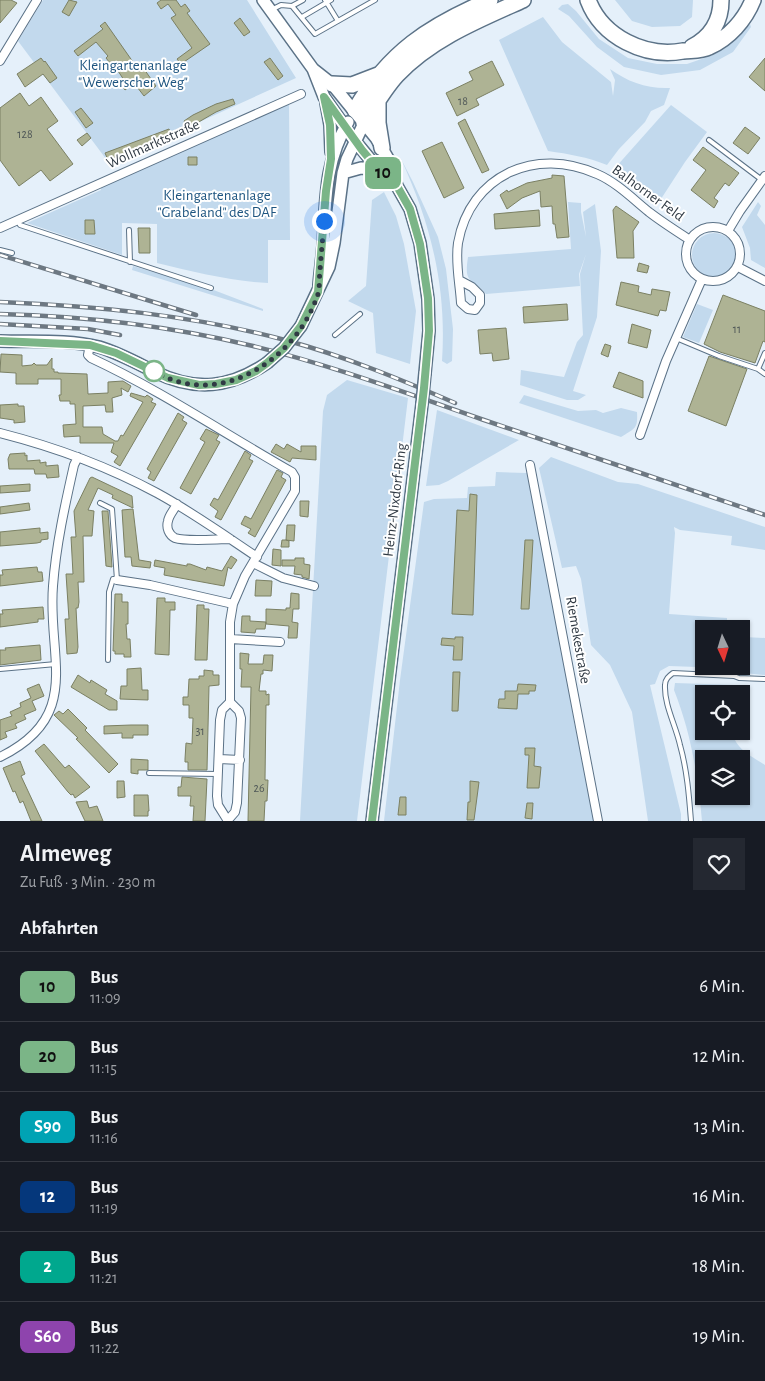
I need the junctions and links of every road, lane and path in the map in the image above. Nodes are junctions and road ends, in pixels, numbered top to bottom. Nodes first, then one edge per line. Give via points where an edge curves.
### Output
1 (37, 0) edge
2 (263, 0) edge
3 (303, 0) edge
4 (374, 0) edge
5 (490, 0) edge
6 (523, 0) edge
7 (588, 0) edge
8 (721, 0) edge
9 (753, 0) edge
10 (328, 1) edge
11 (292, 6) junction
12 (271, 10) junction
13 (302, 17) junction
14 (338, 21) junction
15 (684, 51) junction
16 (0, 62) edge
17 (378, 75) junction
18 (328, 90) junction
19 (301, 94) dead end
20 (378, 100) junction
21 (355, 110) junction
22 (364, 123) junction
23 (345, 126) junction
24 (709, 140) dead end
25 (355, 141) junction
26 (382, 148) junction
27 (331, 159) junction
28 (378, 169) junction
29 (343, 173) junction
30 (763, 178) edge
31 (397, 186) junction
32 (17, 220) junction
33 (0, 228) edge
34 (129, 230) dead end
35 (728, 231) junction
36 (690, 240) junction
37 (0, 250) edge
38 (12, 254) dead end
39 (130, 262) junction
40 (738, 267) junction
41 (702, 279) junction
42 (459, 280) dead end
43 (765, 281) edge
44 (211, 288) dead end
45 (318, 292) junction
46 (360, 314) dead end
47 (334, 335) dead end
48 (676, 338) junction
49 (0, 341) edge
50 (90, 345) junction
51 (765, 353) edge
52 (758, 369) junction
53 (765, 374) edge
54 (0, 434) edge
55 (640, 434) dead end
56 (78, 457) junction
57 (530, 465) dead end
58 (100, 503) dead end
59 (177, 504) junction
60 (230, 539) junction
61 (255, 560) junction
62 (117, 580) junction
63 (314, 586) dead end
64 (233, 604) junction
65 (230, 639) junction
66 (280, 642) dead end
67 (108, 660) dead end
68 (56, 664) junction
69 (0, 669) edge
70 (734, 676) joint
71 (765, 679) edge
72 (230, 702) junction
73 (0, 757) edge
74 (219, 759) junction
75 (240, 760) junction
76 (148, 773) dead end
77 (218, 774) junction
78 (228, 821) edge
79 (372, 821) edge
80 (598, 821) edge
81 (691, 821) edge

1 - 16 street
2 - 12 main road
3 - 11 lane
4 - 14 lane
5 - 17 highway via 425,33 406,46
6 - 20 highway via 434,44 396,76
7 - 15 highway via 606,27 620,39 660,53
8 - 15 highway via 721,12 712,31
9 - 15 highway via 740,23 721,40 709,47
10 - 13 lane
10 - 14 lane
11 - 12 lane via 281,5
11 - 13 lane
12 - 18 main road
13 - 14 lane via 315,34
17 - 18 highway
17 - 21 highway
18 - 21 main road, Heinz-Nixdorf-Ring
18 - 23 main road, Heinz-Nixdorf-Ring
18 - 27 main road
19 - 32 street, Wollmarktstraße
20 - 22 highway
20 - 26 highway
21 - 22 main road, Heinz-Nixdorf-Ring
21 - 23 main road
22 - 25 main road
22 - 26 main road, Heinz-Nixdorf-Ring
23 - 25 main road, Heinz-Nixdorf-Ring
23 - 27 main road
24 - 30 lane
25 - 28 main road, Heinz-Nixdorf-Ring
25 - 29 main road
26 - 31 main road, Heinz-Nixdorf-Ring
27 - 45 main road
28 - 29 main road via 361,168
28 - 31 main road, Heinz-Nixdorf-Ring
29 - 45 main road via 332,256
30 - 35 street
31 - 79 main road, Heinz-Nixdorf-Ring, bridge via 410,209 420,244 429,331
32 - 33 street, Wollmarktstraße
32 - 39 lane via 20,225
34 - 39 lane
35 - 36 street, Balhorner Feld via 711,227 695,233
35 - 40 street via 739,243
36 - 41 street, Balhorner Feld via 686,258 694,274
36 - 42 street, Balhorner Feld via 598,174 563,163 536,164 519,168 492,182 474,204 459,240
37 - 38 lane
39 - 44 lane
40 - 41 street via 718,281
40 - 43 street
41 - 48 street
45 - 50 main road, bridge via 301,326 287,344 256,371 236,380 199,385 168,378 116,353
46 - 47 lane
48 - 52 lane
48 - 55 street
49 - 50 main road
50 - 61 street via 88,355 91,358 292,472 295,491
51 - 52 lane
52 - 53 lane
54 - 56 street
56 - 59 street
56 - 68 street via 56,555 52,608
57 - 80 street, Riemekestraße
58 - 62 lane via 112,509
59 - 60 street
59 - 60 street via 167,526 176,538
60 - 61 street
61 - 63 street via 283,578
61 - 64 street
62 - 64 street
62 - 67 lane via 113,579 109,592
64 - 65 street
65 - 66 street
65 - 72 street
68 - 69 lane
68 - 73 street via 55,696 43,722 24,743
70 - 71 lane
70 - 81 lane via 673,673 666,679 668,706 687,776
72 - 74 street via 222,710 220,720
72 - 75 street via 239,710 241,718
74 - 75 street
74 - 77 street
75 - 78 street via 237,803
76 - 77 lane
77 - 78 street via 218,805

